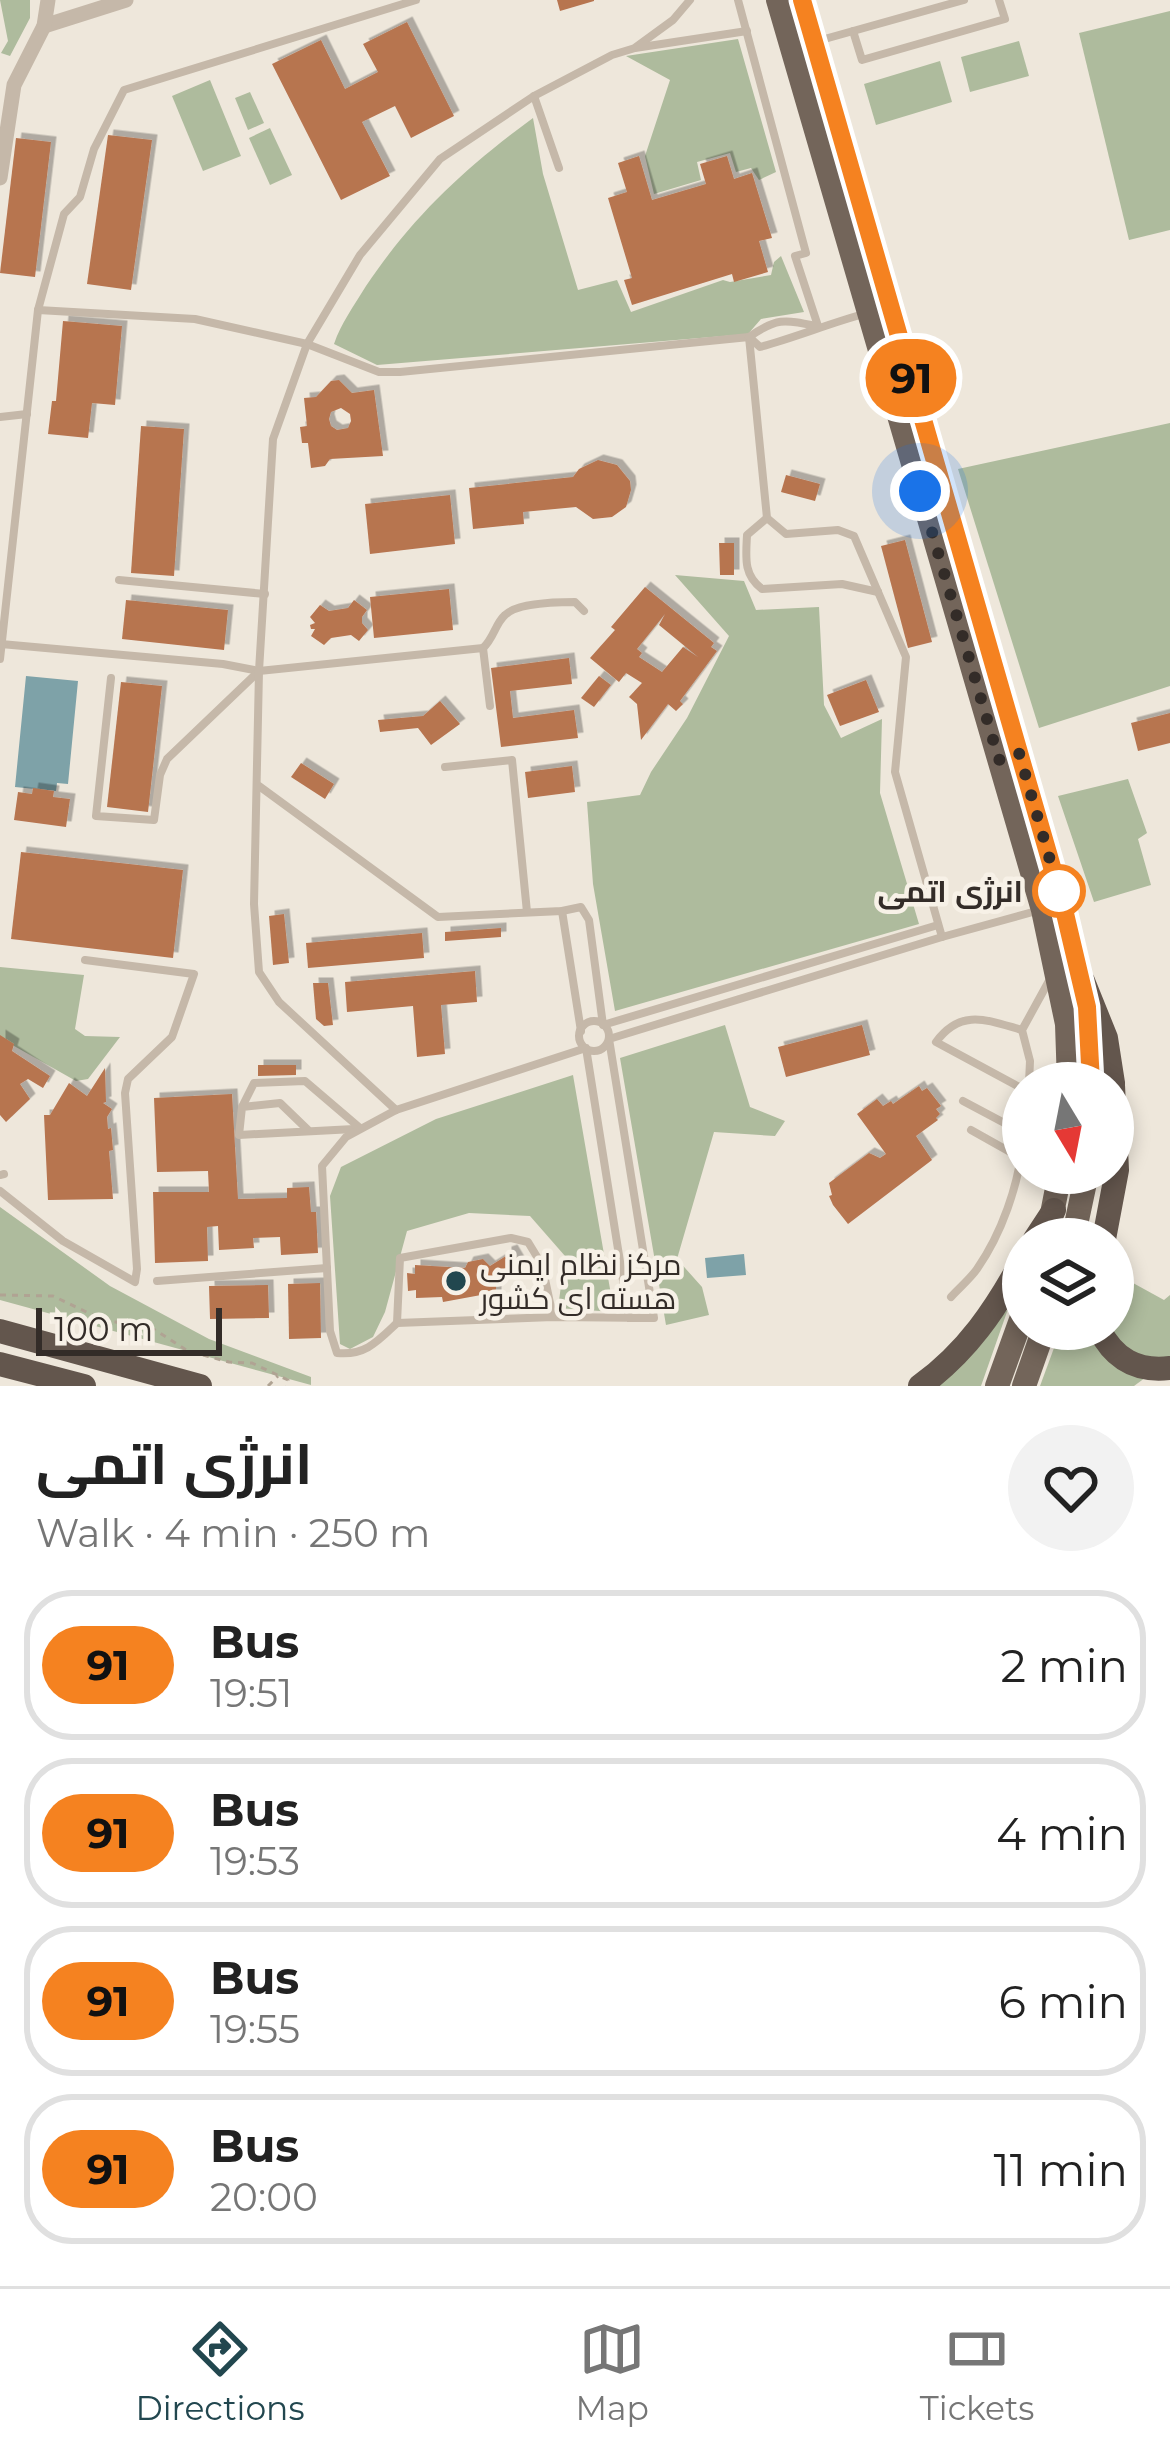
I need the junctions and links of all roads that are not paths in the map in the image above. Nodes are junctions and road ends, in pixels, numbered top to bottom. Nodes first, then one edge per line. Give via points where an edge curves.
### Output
1 (47, 0) edge
2 (126, 0) edge
3 (416, 0) edge
4 (690, 0) edge
5 (738, 0) edge
6 (778, 0) edge
7 (802, 0) edge
8 (964, 0) edge
9 (999, 0) edge
10 (44, 26) junction
11 (746, 31) junction
12 (853, 31) junction
13 (814, 42) junction
14 (635, 48) junction
15 (9, 76) edge
16 (534, 97) junction
17 (559, 168) dead end
18 (0, 178) edge
19 (38, 310) junction
20 (868, 313) junction
21 (818, 326) junction
22 (749, 337) junction
23 (307, 344) junction
24 (27, 414) junction
25 (0, 417) edge
26 (766, 518) junction
27 (119, 580) dead end
28 (879, 592) junction
29 (265, 594) junction
30 (584, 611) dead end
31 (1, 644) edge
32 (484, 648) junction
33 (0, 659) edge
34 (259, 670) junction
35 (111, 678) dead end
36 (490, 706) dead end
37 (1009, 756) junction
38 (445, 767) dead end
39 (258, 785) junction
40 (1043, 910) junction
41 (562, 911) junction
42 (526, 912) junction
43 (938, 925) junction
44 (942, 937) junction
45 (85, 960) dead end
46 (1057, 968) junction
47 (776, 973) junction
48 (1083, 981) junction
49 (781, 986) junction
50 (1029, 1015) junction
51 (1056, 1015) junction
52 (604, 1024) junction
53 (1022, 1030) junction
54 (580, 1031) junction
55 (609, 1039) junction
56 (586, 1048) junction
57 (1030, 1062) edge
58 (1065, 1062) edge
59 (1091, 1062) edge
60 (1110, 1062) edge
61 (1002, 1074) edge
62 (964, 1101) dead end
63 (242, 1107) junction
64 (396, 1110) junction
65 (1002, 1122) edge
66 (361, 1129) junction
67 (971, 1130) dead end
68 (309, 1131) junction
69 (1002, 1146) edge
70 (0, 1191) edge
71 (1012, 1194) edge
72 (1057, 1194) edge
73 (1054, 1210) junction
74 (1049, 1218) edge
75 (1052, 1218) edge
76 (327, 1268) junction
77 (157, 1281) dead end
78 (951, 1297) dead end
79 (1002, 1298) edge
80 (553, 1317) junction
81 (629, 1318) junction
82 (397, 1323) junction
83 (0, 1330) edge
84 (1010, 1350) edge
85 (1037, 1350) edge
86 (1113, 1350) edge
87 (0, 1364) edge
88 (1170, 1372) edge
89 (84, 1386) edge
90 (200, 1386) edge
91 (920, 1386) edge
92 (998, 1386) edge
93 (1024, 1386) edge
94 (1154, 1386) edge

1 - 10 street
2 - 10 street
3 - 19 lane via 124,90 80,197 64,214
4 - 14 lane
5 - 11 lane
6 - 20 main road
7 - 13 main road
8 - 12 lane
9 - 12 lane via 1005,19 862,60
10 - 15 street
11 - 14 lane
11 - 21 lane
12 - 13 lane
13 - 37 main road
14 - 16 lane
15 - 18 street
16 - 17 lane
16 - 23 lane via 440,159 360,256
19 - 23 lane via 195,320
19 - 24 lane
20 - 21 lane
20 - 37 main road
21 - 22 lane via 771,322
21 - 22 lane via 760,347
22 - 23 lane via 400,373
22 - 26 lane
23 - 29 lane via 273,439
24 - 25 lane
24 - 31 lane
26 - 28 lane via 786,535 854,536
26 - 28 lane via 747,535 746,567 762,590 842,584
27 - 29 lane
28 - 43 lane via 906,657 896,778
29 - 34 lane
30 - 32 lane via 575,602 518,608 502,617
31 - 33 lane
31 - 34 lane
32 - 34 lane
32 - 36 lane
34 - 35 lane via 167,759 154,820 96,816
34 - 39 lane
37 - 40 main road
37 - 48 main road
38 - 42 lane via 512,760
39 - 42 lane via 439,916
39 - 64 lane via 260,972 278,1002
40 - 44 lane
40 - 46 main road
41 - 42 lane
41 - 52 lane via 581,908 589,920
41 - 54 lane
43 - 44 lane
43 - 47 lane
44 - 49 lane
45 - 70 lane via 194,974 172,1037 128,1079 125,1093 135,1282
46 - 50 lane
46 - 51 main road
47 - 49 lane
47 - 52 lane
48 - 59 main road
48 - 60 highway
49 - 55 lane
50 - 51 lane
50 - 53 lane
51 - 58 main road
52 - 54 lane
52 - 55 lane
53 - 57 lane
53 - 61 lane via 978,1017 947,1027 936,1042
54 - 56 lane
55 - 56 lane via 600,1050
55 - 81 lane via 654,1318
56 - 64 lane
56 - 81 lane
62 - 65 lane
63 - 66 lane via 254,1083 305,1082
63 - 68 lane via 280,1103
63 - 68 lane via 239,1135
64 - 66 lane
66 - 68 lane
66 - 76 lane via 322,1166
67 - 69 lane
71 - 78 lane via 977,1268
72 - 73 main road
73 - 74 highway
73 - 75 main road
76 - 77 lane
76 - 82 lane via 337,1353 370,1348
79 - 91 highway via 964,1348
80 - 81 lane
80 - 82 lane
80 - 82 lane via 538,1257 528,1242 511,1238 400,1258
83 - 90 highway
84 - 92 main road
85 - 93 main road
86 - 88 highway via 1127,1363
87 - 89 highway
88 - 94 highway

